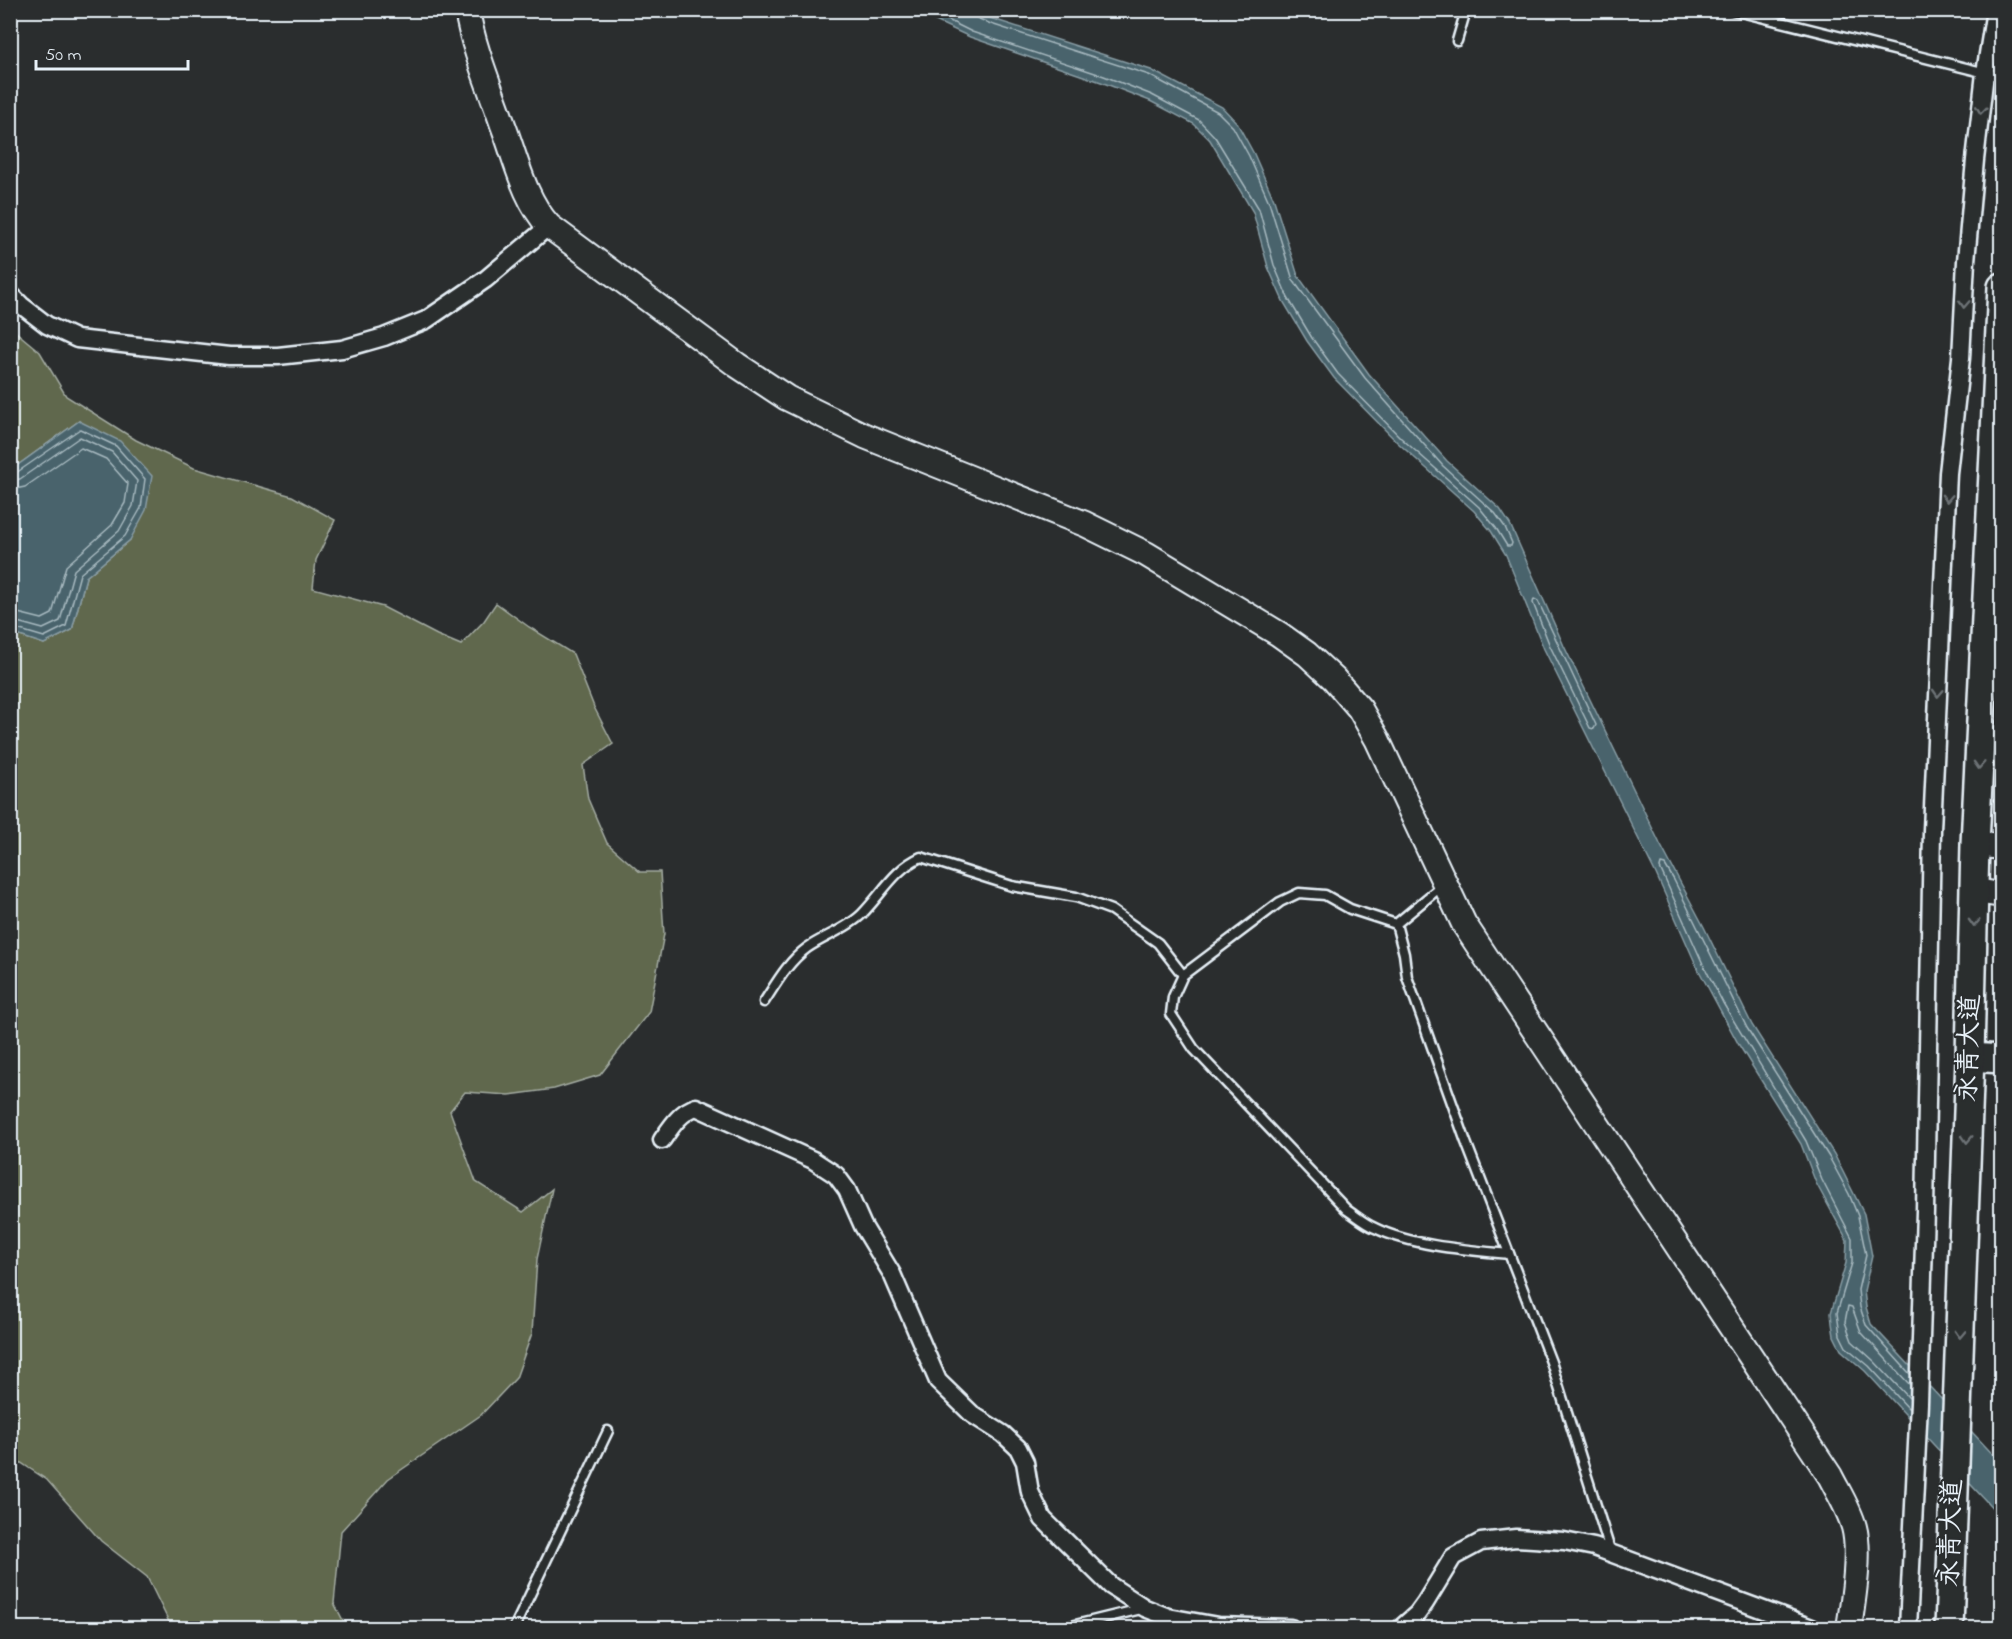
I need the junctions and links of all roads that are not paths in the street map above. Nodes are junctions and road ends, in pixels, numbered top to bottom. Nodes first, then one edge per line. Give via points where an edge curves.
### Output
1 (467, 10) edge
2 (1466, 10) edge
3 (1733, 10) edge
4 (1995, 10) edge
5 (1457, 41) dead end
6 (1993, 75) edge
7 (549, 226) junction
8 (2001, 287) edge
9 (10, 294) edge
10 (1992, 702) edge
11 (1988, 845) edge
12 (1444, 883) junction
13 (1988, 893) edge
14 (1396, 924) junction
15 (1184, 975) junction
16 (764, 1002) dead end
17 (1971, 1057) junction
18 (2001, 1059) edge
19 (662, 1140) dead end
20 (1509, 1254) junction
21 (608, 1431) dead end
22 (1611, 1553) junction
23 (1145, 1608) junction
24 (514, 1629) edge
25 (1063, 1629) edge
26 (1291, 1629) edge
27 (1401, 1629) edge
28 (1812, 1629) edge
29 (1849, 1629) edge
30 (1908, 1629) edge
31 (1949, 1629) edge

1 - 7 street via 489,86 530,199
2 - 5 lane
3 - 6 lane
4 - 6 street
6 -> 30 street via 1975,160 1961,358 1948,473 1932,830 1926,1211
7 - 9 street via 486,279 426,320 342,349 278,356 229,356 77,339 47,325
7 - 12 street via 787,398 875,441 1085,524 1146,554 1307,654 1360,709
8 - 10 main road, 永青大道
10 -> 11 main road, 永青大道
11 - 13 main road, 永青大道
12 - 14 lane
12 - 29 street via 1464,924 1830,1476 1851,1516 1856,1537
13 -> 17 main road, 永青大道
14 - 15 lane via 1350,909 1325,895 1299,893 1280,902
14 - 20 lane via 1421,1020
15 - 16 lane via 1158,943 1111,910 1077,897 1012,886 921,857 907,864 861,915 807,948 788,966
15 - 20 lane via 1173,997 1171,1014 1180,1030 1347,1210 1373,1228 1398,1237
17 - 18 main road
17 -> 31 main road, 永青大道
19 - 23 street via 677,1119 696,1107 813,1160 836,1175 892,1274 939,1382 973,1415 1018,1448 1025,1462 1030,1492 1043,1519 1111,1586
20 - 22 lane via 1551,1362
21 - 24 lane
22 - 27 street via 1564,1541 1516,1538 1481,1542 1453,1557 1421,1609
22 - 28 street
23 - 25 lane
23 - 26 street via 1168,1617 1218,1626

